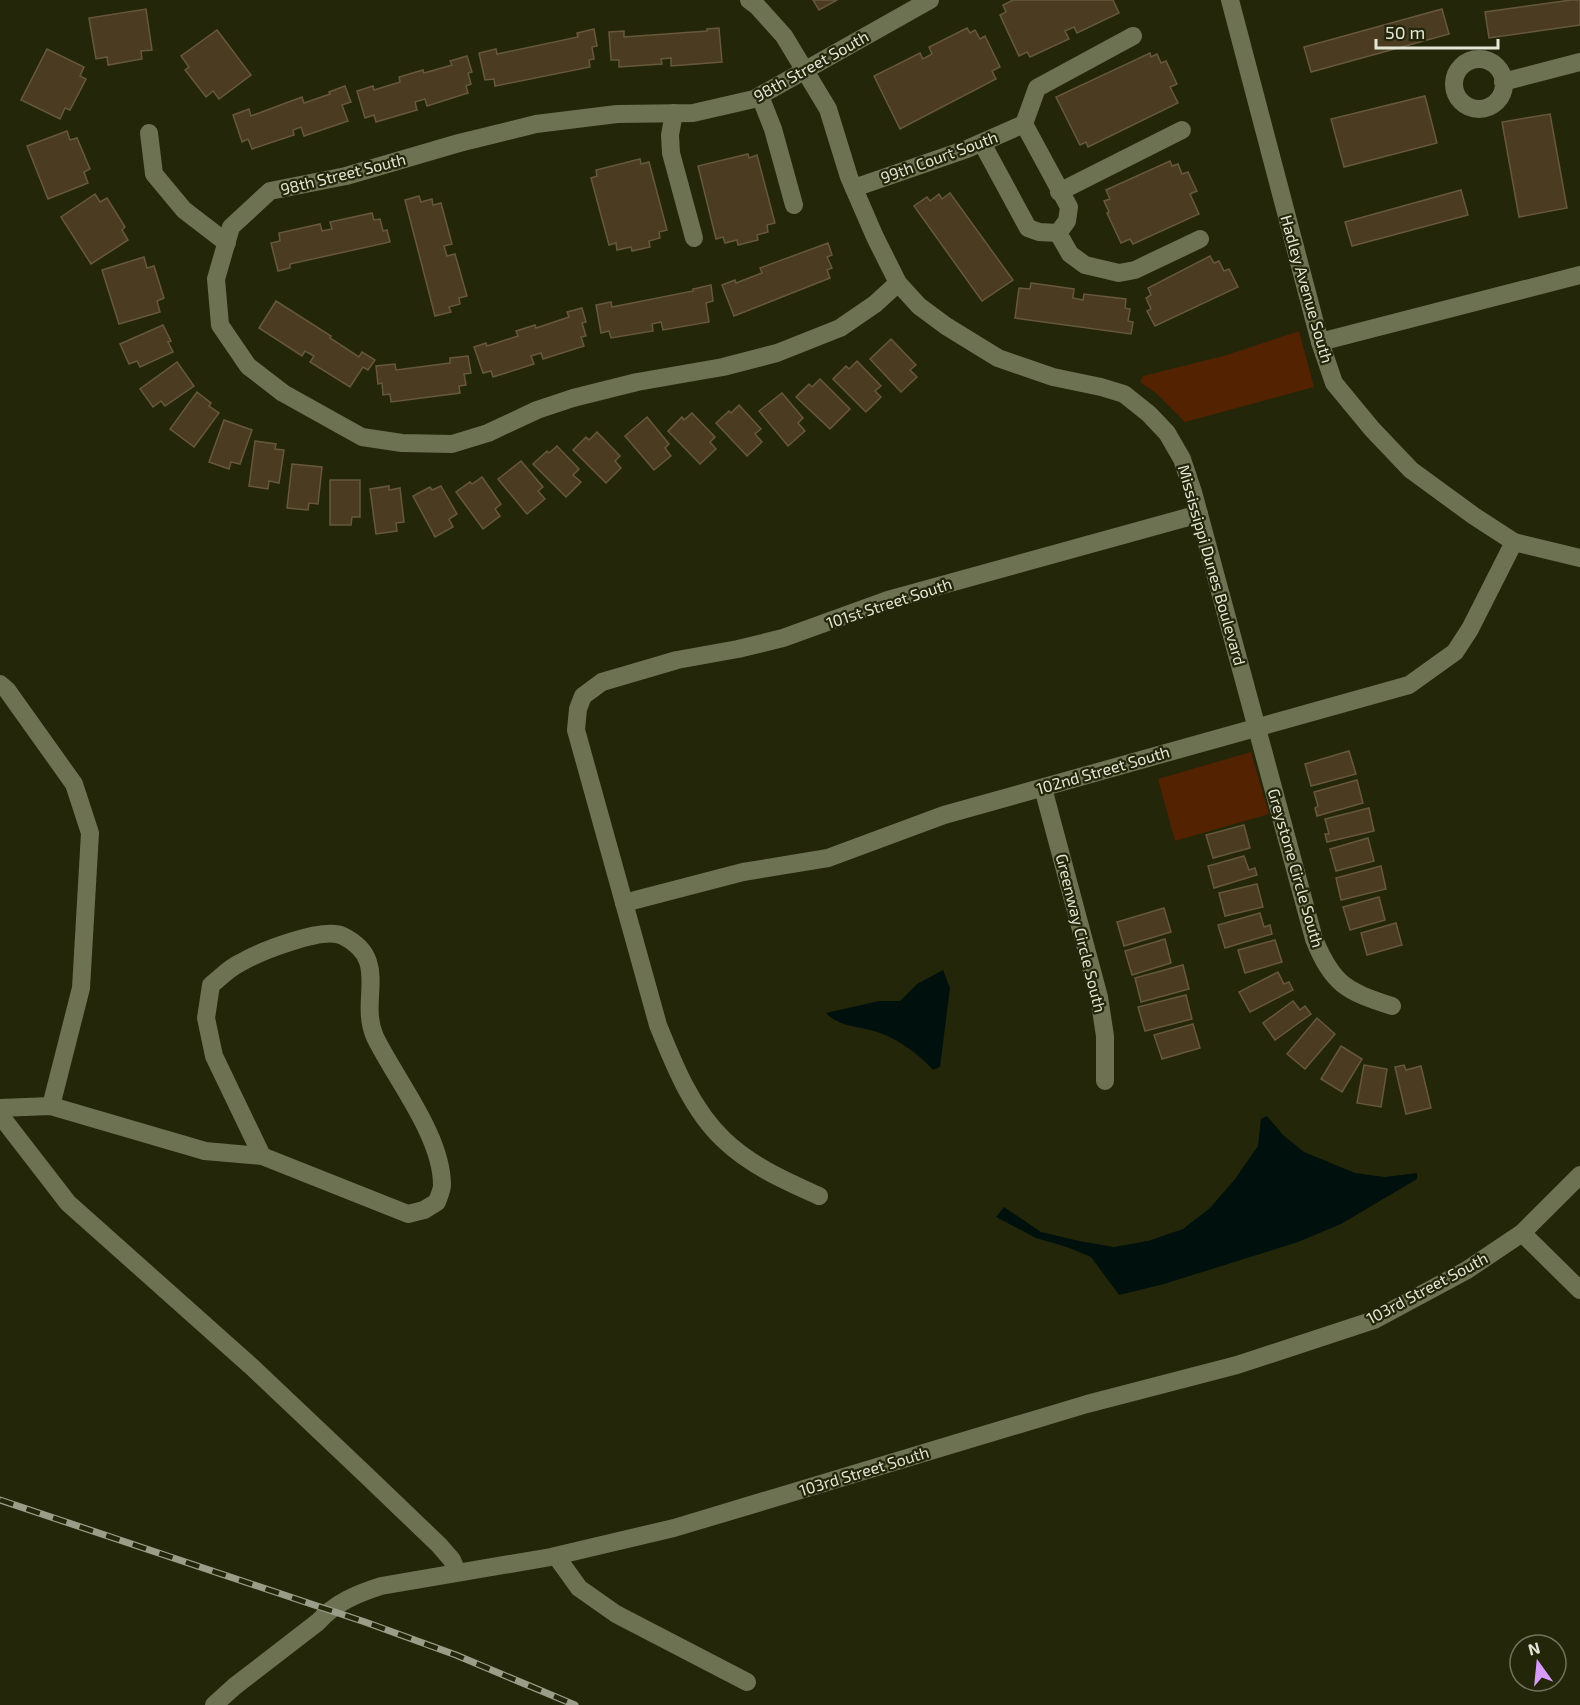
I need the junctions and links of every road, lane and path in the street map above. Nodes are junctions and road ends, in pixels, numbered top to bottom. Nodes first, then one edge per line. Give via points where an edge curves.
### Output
1 (749, 0) edge
2 (930, 0) edge
3 (1230, 0) edge
4 (1132, 36) dead end
5 (1580, 62) edge
6 (805, 69) junction
7 (1503, 82) dead end
8 (760, 96) junction
9 (674, 113) junction
10 (1024, 124) junction
11 (1182, 130) dead end
12 (149, 133) dead end
13 (982, 143) junction
14 (854, 188) junction
15 (1059, 192) junction
16 (794, 205) dead end
17 (1058, 233) junction
18 (694, 238) dead end
19 (1200, 239) dead end
20 (227, 243) junction
21 (1580, 275) edge
22 (898, 284) junction
23 (1320, 342) junction
24 (1199, 514) junction
25 (1514, 542) junction
26 (1580, 558) edge
27 (0, 683) edge
28 (1257, 727) junction
29 (1043, 788) junction
30 (624, 903) junction
31 (1392, 1006) dead end
32 (1105, 1081) dead end
33 (51, 1106) junction
34 (0, 1108) edge
35 (0, 1115) edge
36 (262, 1156) junction
37 (1580, 1175) edge
38 (819, 1196) dead end
39 (1522, 1233) junction
40 (1580, 1290) edge
41 (556, 1556) junction
42 (457, 1572) junction
43 (747, 1682) dead end
44 (214, 1705) edge

1 - 6 street, Mississippi Dunes Boulevard via 784,36
2 - 6 street, 98th Street South
3 - 23 street, Hadley Avenue South
4 - 10 street via 1037,88
5 - 7 street
6 - 8 street, 98th Street South
6 - 14 street, Mississippi Dunes Boulevard via 828,109
8 - 9 street, 98th Street South via 693,113
8 - 16 street
9 - 18 street via 671,153
9 - 20 street, 98th Street South via 617,114 536,124 346,176 270,191 231,227
10 - 13 street, 99th Court South
10 - 15 street
11 - 15 street
12 - 20 street via 153,174 184,210
13 - 14 street, 99th Court South
13 - 17 street via 1028,228
14 - 22 street, Mississippi Dunes Boulevard
15 - 17 street via 1069,207 1067,221
17 - 19 street via 1070,254 1085,266 1119,273 1135,270
20 - 22 street, 98th Street South via 216,279 220,325 248,366 283,393 362,437 402,443 452,444 573,398 777,353 840,328
21 - 23 street
22 - 24 street, Mississippi Dunes Boulevard via 946,326 998,358 1053,377 1124,394 1167,433 1182,459
23 - 25 street, Hadley Avenue South via 1334,383 1411,470
24 - 28 street, Mississippi Dunes Boulevard
24 - 30 street, 101st Street South via 888,600 783,638 677,660 602,682 583,696 576,730
25 - 26 street, Hadley Avenue South
25 - 28 street, 102nd Street South via 1455,652 1428,672 1409,685
27 - 33 street via 74,784 90,833 81,988
28 - 29 street, 102nd Street South
28 - 31 street, Greystone Circle South via 1314,939 1325,964 1358,995
29 - 30 street, 102nd Street South via 944,815 828,858 743,872
29 - 32 street, Greenway Circle South via 1099,997 1105,1036
30 - 38 street via 658,1025 674,1066 700,1112 723,1140 763,1169
33 - 34 street
33 - 36 street via 205,1151
35 - 42 street via 68,1203 366,1475 439,1545
36 - 36 street via 408,1214 437,1202 442,1187 439,1160 427,1130 374,1034 370,1014 371,970 365,952 341,934 309,935 238,963 211,985 206,1018 214,1056
37 - 39 street, 103rd Street South
39 - 40 street
39 - 41 street, 103rd Street South via 1467,1270 1374,1320 1237,1365 1087,1404 674,1528
41 - 42 street, 103rd Street South
41 - 43 street via 579,1588 616,1614
42 - 44 street, 103rd Street South via 355,1594 329,1610

